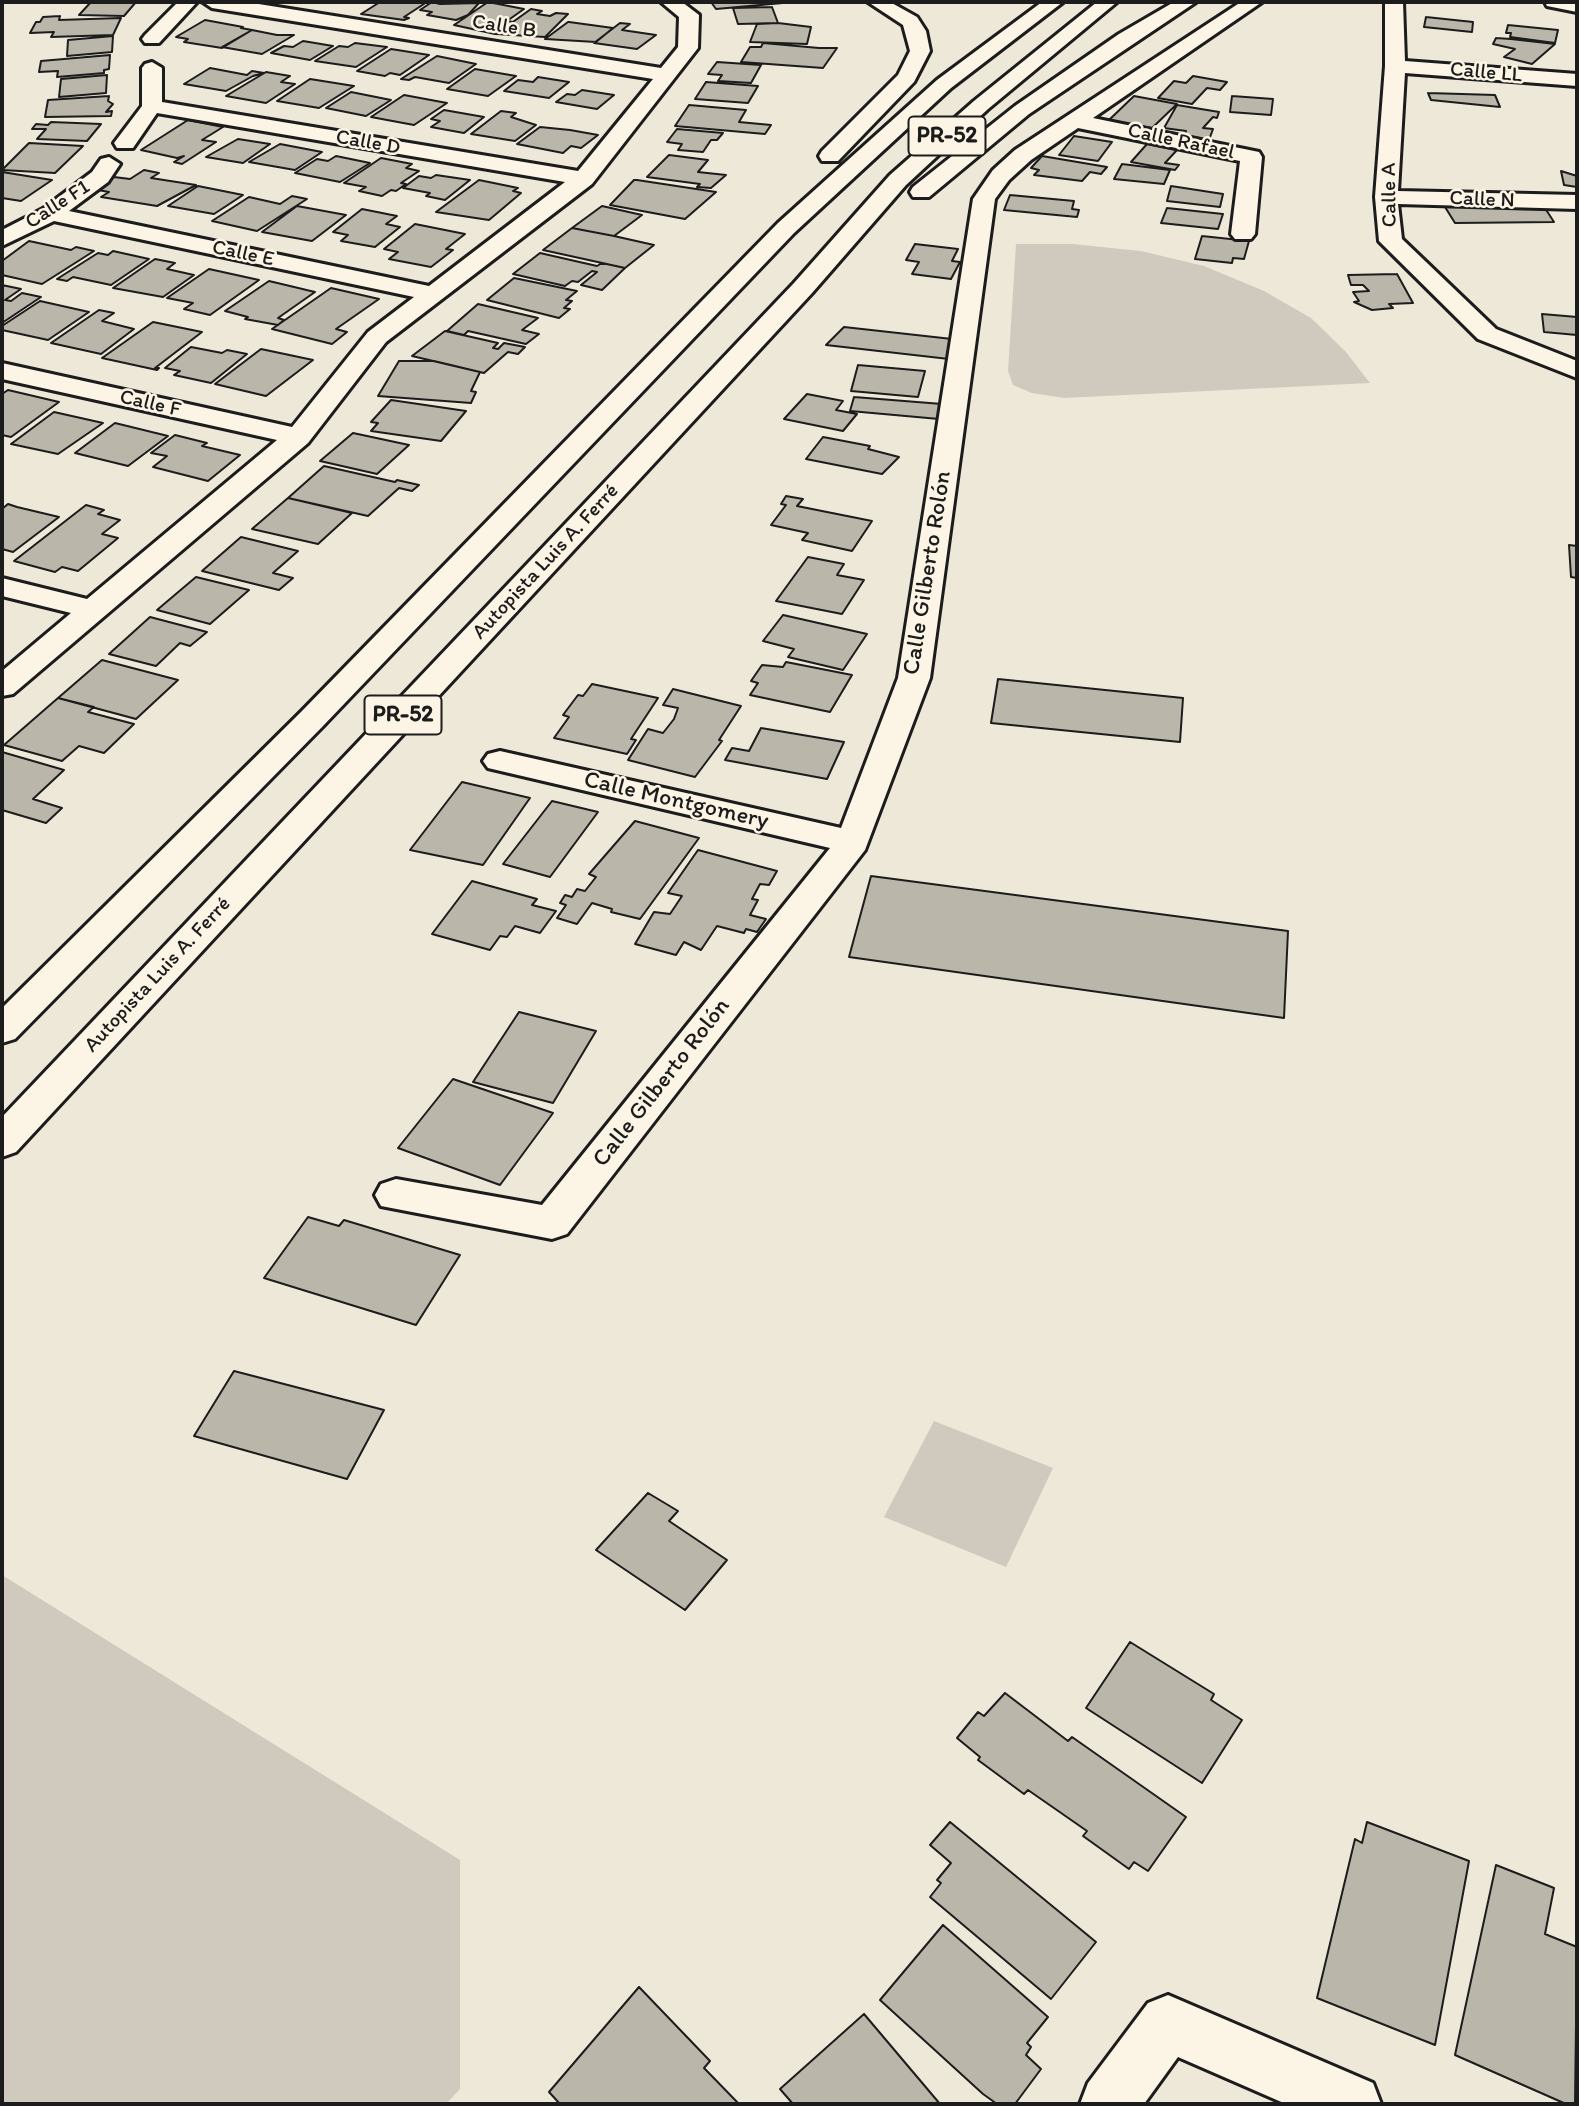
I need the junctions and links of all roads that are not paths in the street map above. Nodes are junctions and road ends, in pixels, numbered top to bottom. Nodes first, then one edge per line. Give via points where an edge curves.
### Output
1 (188, 2) edge
2 (212, 2) edge
3 (670, 2) edge
4 (877, 2) edge
5 (1054, 2) edge
6 (1108, 2) edge
7 (1186, 2) edge
8 (1253, 2) edge
9 (1394, 2) edge
10 (1554, 2) edge
11 (1577, 6) edge
12 (152, 39) dead end
13 (1395, 66) junction
14 (152, 68) dead end
15 (665, 75) junction
16 (1577, 80) edge
17 (152, 106) junction
18 (1076, 121) junction
19 (125, 143) dead end
20 (109, 164) dead end
21 (584, 180) junction
22 (1386, 197) junction
23 (1577, 202) edge
24 (51, 214) junction
25 (786, 228) junction
26 (1243, 233) dead end
27 (2, 239) edge
28 (803, 288) junction
29 (434, 294) junction
30 (1577, 370) edge
31 (2, 371) edge
32 (298, 436) junction
33 (2, 587) edge
34 (93, 610) junction
35 (2, 687) edge
36 (500, 761) dead end
37 (853, 842) junction
38 (2, 1030) edge
39 (2, 1142) edge
40 (396, 1195) dead end
41 (1109, 2104) edge
42 (1352, 2104) edge

1 - 12 main road
2 - 15 main road, Calle B
3 - 15 main road via 689,15 688,48
4 - 25 main road via 910,21 920,51 916,65 812,174
5 - 25 main road, PR-52 via 944,84
6 - 28 main road, Autopista Luis A. Ferré / PR-52 via 1010,80 898,180
7 - 28 main road via 1022,110
8 - 18 main road, Calle Gilberto Rolón
9 - 13 main road, Calle A
10 - 11 main road
13 - 16 main road, Calle LL
13 - 22 main road, Calle A
14 - 17 main road
15 - 21 main road
17 - 19 main road
17 - 21 main road, Calle D
18 - 26 main road, Calle Rafael via 1251,157
18 - 37 main road, Calle Gilberto Rolón via 1023,155 984,199 914,678
20 - 24 main road, Calle F1 via 100,177
21 - 29 main road
22 - 23 main road, Calle N
22 - 30 main road, Calle A via 1391,241 1487,334
24 - 27 main road, Calle F1
24 - 29 main road, Calle E
25 - 38 main road, PR-52 via 312,719
28 - 39 main road, Autopista Luis A. Ferré / PR-52
29 - 32 main road via 377,337
31 - 32 main road, Calle F
32 - 34 main road
33 - 34 main road
34 - 35 main road
36 - 37 main road, Calle Montgomery
37 - 40 main road, Calle Gilberto Rolón via 552,1223
41 - 42 main road via 1168,2023

